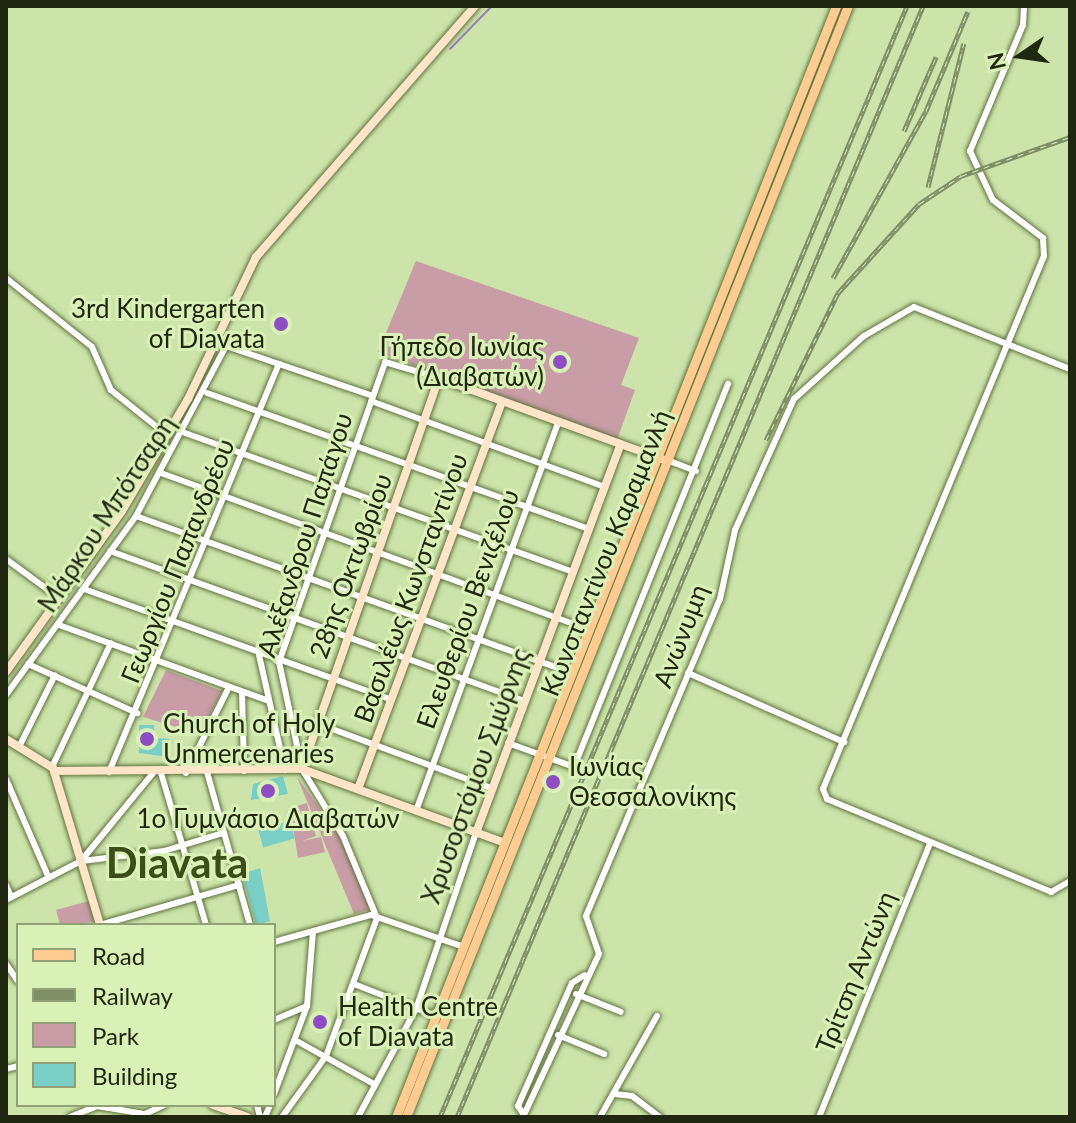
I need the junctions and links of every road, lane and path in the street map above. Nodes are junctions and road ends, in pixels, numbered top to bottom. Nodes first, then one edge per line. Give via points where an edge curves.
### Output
1 (475, 6) edge
2 (836, 6) edge
3 (848, 6) edge
4 (1024, 6) edge
5 (6, 278) edge
6 (1009, 343) junction
7 (279, 364) junction
8 (1070, 369) edge
9 (439, 378) junction
10 (728, 384) dead end
11 (207, 393) junction
12 (372, 398) junction
13 (502, 402) junction
14 (260, 412) junction
15 (423, 421) junction
16 (558, 422) junction
17 (185, 433) junction
18 (167, 435) junction
19 (664, 440) junction
20 (356, 443) junction
21 (486, 444) junction
22 (621, 444) junction
23 (645, 452) junction
24 (244, 453) junction
25 (662, 459) junction
26 (409, 462) junction
27 (542, 465) junction
28 (696, 471) junction
29 (161, 473) junction
30 (342, 484) junction
31 (470, 485) junction
32 (605, 487) junction
33 (226, 498) junction
34 (394, 503) junction
35 (527, 507) junction
36 (136, 516) junction
37 (455, 527) junction
38 (589, 529) junction
39 (324, 534) junction
40 (210, 540) junction
41 (512, 548) junction
42 (110, 551) junction
43 (377, 553) junction
44 (6, 559) edge
45 (573, 572) junction
46 (438, 575) junction
47 (309, 576) junction
48 (193, 582) junction
49 (84, 589) junction
50 (362, 595) junction
51 (495, 595) junction
52 (59, 598) junction
53 (295, 617) junction
54 (422, 617) junction
55 (556, 618) junction
56 (176, 623) junction
57 (59, 625) junction
58 (589, 630) junction
59 (347, 636) junction
60 (479, 638) junction
61 (111, 643) junction
62 (259, 655) junction
63 (408, 657) junction
64 (540, 660) junction
65 (160, 662) junction
66 (279, 662) junction
67 (28, 664) junction
68 (6, 672) edge
69 (572, 673) junction
70 (688, 673) junction
71 (55, 675) junction
72 (464, 678) junction
73 (332, 679) junction
74 (229, 687) junction
75 (90, 690) junction
76 (242, 692) junction
77 (6, 695) edge
78 (392, 700) junction
79 (269, 701) junction
80 (524, 701) junction
81 (137, 713) junction
82 (316, 723) junction
83 (6, 739) edge
84 (844, 742) junction
85 (508, 743) junction
86 (374, 745) junction
87 (19, 747) junction
88 (544, 756) junction
89 (432, 766) junction
90 (53, 769) junction
91 (302, 769) junction
92 (285, 770) junction
93 (244, 771) junction
94 (109, 772) junction
95 (207, 772) junction
96 (157, 773) junction
97 (186, 773) junction
98 (6, 779) edge
99 (491, 788) junction
100 (358, 789) junction
101 (416, 811) junction
102 (223, 833) junction
103 (476, 833) junction
104 (505, 843) junction
105 (930, 843) junction
106 (183, 846) junction
107 (81, 861) junction
108 (48, 876) junction
109 (1070, 881) edge
110 (6, 885) edge
111 (239, 885) junction
112 (198, 897) junction
113 (9, 898) edge
114 (377, 918) junction
115 (99, 923) edge
116 (107, 923) edge
117 (205, 923) edge
118 (249, 923) edge
119 (313, 931) junction
120 (439, 939) junction
121 (276, 941) edge
122 (464, 947) junction
123 (586, 975) junction
124 (354, 984) junction
125 (569, 991) junction
126 (578, 994) junction
127 (307, 1006) junction
128 (416, 1009) junction
129 (621, 1012) dead end
130 (436, 1016) junction
131 (657, 1016) dead end
132 (276, 1017) edge
133 (551, 1032) junction
134 (560, 1035) junction
135 (295, 1040) junction
136 (604, 1054) dead end
137 (326, 1056) junction
138 (374, 1084) junction
139 (276, 1089) edge
140 (615, 1094) junction
141 (95, 1107) edge
142 (103, 1107) edge
143 (219, 1107) edge
144 (147, 1115) edge
145 (74, 1116) edge
146 (523, 1116) edge
147 (247, 1117) edge
148 (282, 1117) edge
149 (358, 1117) edge
150 (396, 1117) edge
151 (406, 1117) edge
152 (600, 1117) edge
153 (660, 1117) edge
154 (819, 1117) edge

1 - 18 street via 256,257
2 - 19 main road, Κωνσταντίνου Καραμανλή
3 - 25 main road, Κωνσταντίνου Καραμανλή
4 - 6 street via 1023,25 970,151 993,200 1045,243
5 - 18 street via 92,347 111,390
6 - 8 street
6 - 70 street, Ανώνυμη via 923,309 904,309 803,387 735,530 720,599
6 - 84 street
7 - 11 street, Μάρκου Μπότσαρη via 226,346
7 - 12 street
7 - 14 street, Γεωργίου Παπανδρέου
9 - 12 street, Αλέξανδρου Παπάγου via 385,362
9 - 13 street
9 - 15 street, 28ης Οκτωβρίου
10 - 28 street
11 - 14 street
11 - 17 street, Μάρκου Μπότσαρη
12 - 15 street
12 - 20 street, Αλέξανδρου Παπάγου
13 - 16 street
13 - 21 street, Βασιλέως Κωνσταντίνου
14 - 20 street
14 - 24 street, Γεωργίου Παπανδρέου
15 - 21 street
15 - 26 street, 28ης Οκτωβρίου
16 - 22 street
16 - 27 street, Ελευθερίου Βενιζέλου
17 - 24 street
17 - 29 street, Μάρκου Μπότσαρη
18 - 52 street
19 - 23 main road
19 - 25 main road, Κωνσταντίνου Καραμανλή
20 - 26 street
20 - 30 street, Αλέξανδρου Παπάγου
21 - 27 street
21 - 31 street, Βασιλέως Κωνσταντίνου
22 - 23 street
22 - 32 street, Χρυσοστόμου Σμύρνης
23 - 25 street
24 - 30 street
24 - 33 street, Γεωργίου Παπανδρέου
25 - 28 street
25 - 58 main road, Κωνσταντίνου Καραμανλή
25 - 88 main road, Κωνσταντίνου Καραμανλή
26 - 31 street
26 - 34 street, 28ης Οκτωβρίου
27 - 32 street
27 - 35 street, Ελευθερίου Βενιζέλου
28 - 88 street via 574,767
29 - 33 street
29 - 36 street, Μάρκου Μπότσαρη
30 - 34 street
30 - 39 street, Αλέξανδρου Παπάγου
31 - 35 street
31 - 37 street, Βασιλέως Κωνσταντίνου
32 - 38 street, Χρυσοστόμου Σμύρνης
33 - 39 street
33 - 40 street, Γεωργίου Παπανδρέου
34 - 37 street
34 - 43 street, 28ης Οκτωβρίου
35 - 38 street
35 - 41 street, Ελευθερίου Βενιζέλου
36 - 40 street
36 - 42 street, Μάρκου Μπότσαρη
37 - 41 street
37 - 46 street, Βασιλέως Κωνσταντίνου
38 - 45 street, Χρυσοστόμου Σμύρνης
39 - 43 street
39 - 47 street, Αλέξανδρου Παπάγου
40 - 47 street
40 - 48 street, Γεωργίου Παπανδρέου
41 - 45 street
41 - 51 street, Ελευθερίου Βενιζέλου
42 - 48 street
42 - 49 street, Μάρκου Μπότσαρη
43 - 46 street
43 - 50 street, 28ης Οκτωβρίου
44 - 52 street
45 - 55 street, Χρυσοστόμου Σμύρνης
46 - 51 street
46 - 54 street, Βασιλέως Κωνσταντίνου
47 - 50 street
47 - 53 street, Αλέξανδρου Παπάγου
48 - 53 street
48 - 56 street, Γεωργίου Παπανδρέου
49 - 56 street
49 - 57 street, Μάρκου Μπότσαρη
50 - 54 street
50 - 59 street, 28ης Οκτωβρίου
51 - 55 street
51 - 60 street, Ελευθερίου Βενιζέλου
52 - 68 street
53 - 59 street
53 - 66 street, Αλέξανδρου Παπάγου
54 - 60 street
54 - 63 street, Βασιλέως Κωνσταντίνου
55 - 58 street
55 - 64 street, Χρυσοστόμου Σμύρνης
56 - 62 street
56 - 65 street, Γεωργίου Παπανδρέου
57 - 61 street
57 - 67 street, Μάρκου Μπότσαρη
58 - 69 main road, Κωνσταντίνου Καραμανλή
59 - 63 street
59 - 73 street, 28ης Οκτωβρίου
60 - 64 street
60 - 72 street, Ελευθερίου Βενιζέλου
61 - 65 street
61 - 75 street
62 - 66 street
62 - 79 street
63 - 72 street
63 - 78 street, Βασιλέως Κωνσταντίνου
64 - 69 street
64 - 80 street, Χρυσοστόμου Σμύρνης
65 - 74 street
65 - 81 street, Γεωργίου Παπανδρέου
66 - 73 street
66 - 91 street, Αλέξανδρου Παπάγου
67 - 71 street
67 - 77 street, Μάρκου Μπότσαρη
69 - 88 main road, Κωνσταντίνου Καραμανλή
70 - 84 street
70 - 123 street, Ανώνυμη via 586,916 600,947
71 - 75 street
71 - 87 street
72 - 80 street
72 - 89 street, Ελευθερίου Βενιζέλου
73 - 78 street
73 - 82 street, 28ης Οκτωβρίου
74 - 76 street
74 - 97 street
75 - 81 street
75 - 90 street
76 - 79 street
76 - 93 street
78 - 86 street, Βασιλέως Κωνσταντίνου
79 - 92 street
80 - 85 street, Χρυσοστόμου Σμύρνης
81 - 94 street, Γεωργίου Παπανδρέου
82 - 86 street
82 - 91 street, 28ης Οκτωβρίου
83 - 87 street
84 - 105 street via 823,789 827,799
85 - 88 street
85 - 99 street, Χρυσοστόμου Σμύρνης
86 - 89 street
86 - 100 street, Βασιλέως Κωνσταντίνου
87 - 90 street
88 - 104 main road, Κωνσταντίνου Καραμανλή
88 - 151 main road, Κωνσταντίνου Καραμανλή
89 - 99 street
89 - 101 street, Ελευθερίου Βενιζέλου
90 - 94 street
90 - 107 street
91 - 92 street
91 - 100 street
91 - 114 street, Αλέξανδρου Παπάγου via 343,836
92 - 93 street
93 - 95 street
94 - 96 street
95 - 97 street
95 - 102 street
96 - 97 street
96 - 106 street
96 - 107 street
98 - 108 street
99 - 103 street, Χρυσοστόμου Σμύρνης
100 - 101 street
101 - 103 street
102 - 106 street
102 - 111 street
103 - 104 street
103 - 120 street, Χρυσοστόμου Σμύρνης
104 - 122 main road, Κωνσταντίνου Καραμανλή
105 - 109 street via 1051,892
105 - 154 street, Τρίτση Αντώνη
106 - 107 street
106 - 112 street
107 - 108 street
107 - 115 street
108 - 113 street
110 - 113 street
111 - 112 street
111 - 118 street
112 - 116 street
112 - 117 street
114 - 119 street
114 - 120 street
114 - 124 street
119 - 121 street
119 - 127 street
120 - 122 street
120 - 128 street, Χρυσοστόμου Σμύρνης
122 - 130 main road, Κωνσταντίνου Καραμανλή
123 - 125 street
123 - 126 street, Ανώνυμη
124 - 128 street
124 - 137 street
125 - 126 street
125 - 133 street
126 - 129 street
126 - 134 street, Ανώνυμη
127 - 132 street
127 - 135 street
128 - 130 street
128 - 138 street, Χρυσοστόμου Σμύρνης
130 - 150 main road, Κωνσταντίνου Καραμανλή
131 - 140 street
133 - 134 street
133 - 146 street via 518,1106
134 - 136 street
134 - 146 street, Ανώνυμη
135 - 137 street
135 - 139 street
137 - 138 street
137 - 148 street
138 - 149 street, Χρυσοστόμου Σμύρνης
140 - 152 street
140 - 153 street via 632,1096
141 - 145 street
142 - 144 street
143 - 147 street

